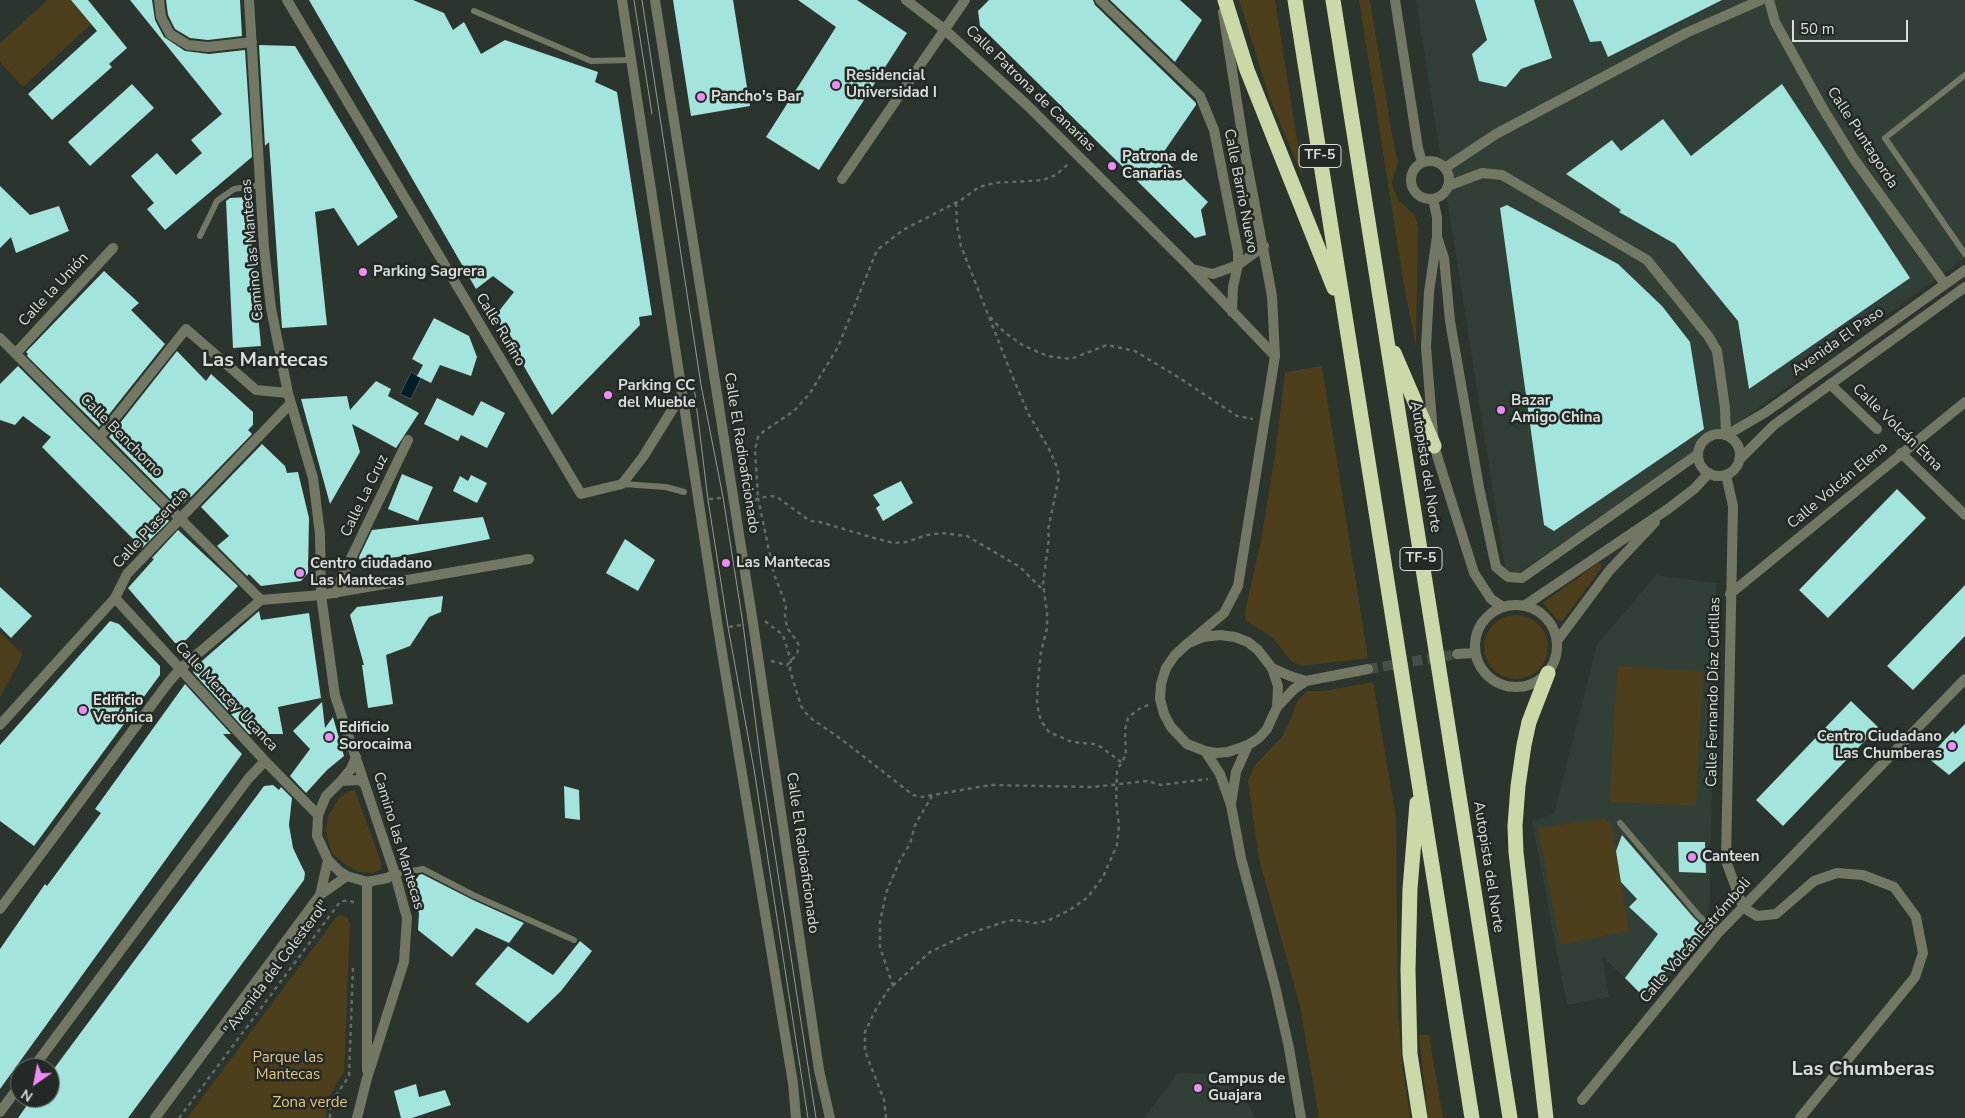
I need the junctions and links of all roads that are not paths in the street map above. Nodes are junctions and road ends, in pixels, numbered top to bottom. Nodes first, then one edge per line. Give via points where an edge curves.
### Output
1 (159, 0) edge
2 (249, 0) edge
3 (287, 0) edge
4 (622, 0) edge
5 (655, 0) edge
6 (906, 0) edge
7 (964, 0) edge
8 (1100, 0) edge
9 (1223, 0) edge
10 (1295, 0) edge
11 (1333, 0) edge
12 (1395, 0) edge
13 (1761, 0) edge
14 (1768, 0) edge
15 (474, 11) dead end
16 (944, 28) junction
17 (252, 42) junction
18 (631, 60) junction
19 (1965, 75) edge
20 (1422, 162) junction
21 (1445, 168) junction
22 (842, 179) dead end
23 (261, 185) junction
24 (1448, 186) junction
25 (1433, 199) junction
26 (200, 236) dead end
27 (1437, 238) junction
28 (1264, 246) junction
29 (113, 248) dead end
30 (1965, 254) edge
31 (1238, 265) junction
32 (1191, 268) junction
33 (1965, 270) edge
34 (1946, 284) junction
35 (1965, 287) edge
36 (1232, 312) junction
37 (1345, 312) junction
38 (1385, 332) junction
39 (0, 338) edge
40 (16, 353) junction
41 (1275, 356) junction
42 (1830, 384) junction
43 (682, 394) junction
44 (289, 398) junction
45 (1965, 402) edge
46 (1877, 429) dead end
47 (1726, 435) junction
48 (100, 437) junction
49 (408, 440) dead end
50 (1434, 446) junction
51 (1901, 453) junction
52 (1698, 454) junction
53 (1739, 460) junction
54 (1709, 473) junction
55 (1726, 474) junction
56 (622, 484) junction
57 (684, 492) dead end
58 (1668, 509) junction
59 (1965, 515) edge
60 (182, 518) junction
61 (529, 559) dead end
62 (336, 593) junction
63 (1730, 594) junction
64 (321, 595) junction
65 (115, 598) junction
66 (261, 600) junction
67 (1524, 606) junction
68 (1503, 607) junction
69 (1557, 641) junction
70 (1187, 644) junction
71 (1475, 653) junction
72 (1457, 654) tunnel mouth
73 (181, 668) junction
74 (1272, 668) junction
75 (1368, 669) tunnel mouth
76 (1548, 673) junction
77 (1965, 679) edge
78 (1306, 681) junction
79 (1277, 707) junction
80 (0, 726) edge
81 (1248, 745) junction
82 (1205, 751) junction
83 (356, 757) junction
84 (265, 761) junction
85 (1418, 779) junction
86 (341, 781) junction
87 (364, 783) junction
88 (1231, 805) junction
89 (318, 815) junction
90 (1620, 823) dead end
91 (328, 860) junction
92 (395, 874) junction
93 (347, 876) junction
94 (367, 882) junction
95 (320, 895) junction
96 (1743, 907) junction
97 (0, 909) edge
98 (1718, 933) junction
99 (574, 940) dead end
100 (40, 1058) edge
101 (367, 1078) junction
102 (10, 1098) edge
103 (1582, 1100) dead end
104 (0, 1112) edge
105 (1804, 1116) edge
106 (155, 1118) edge
107 (357, 1118) edge
108 (796, 1118) edge
109 (830, 1118) edge
110 (1301, 1118) edge
111 (1420, 1118) edge
112 (1472, 1118) edge
113 (1510, 1118) edge
114 (1546, 1118) edge

1 - 17 street via 161,16 170,34 188,45 208,47
2 - 17 street, Camino las Mantecas
3 - 56 street, Calle Rufino via 581,494
4 - 18 street
5 - 109 street, Calle El Radioaficionado via 819,1070
6 - 16 street, Calle Patrona de Canarias
7 - 16 street
8 - 31 street, Calle Barrio Nuevo via 1200,96 1214,130
9 - 28 street
9 - 37 highway via 1247,70
10 - 37 highway, TF-5
11 - 38 highway, Autopista del Norte / TF-5
12 - 20 street
13 - 21 street via 1686,33 1496,134
14 - 34 street, Calle Puntagorda via 1775,22 1822,107 1854,158
15 - 18 lane via 591,61
16 - 22 street
16 - 32 street, Calle Patrona de Canarias via 1028,106
17 - 23 street, Camino las Mantecas
18 - 43 street
19 - 30 lane via 1885,138
20 - 21 street via 1435,161
20 - 25 street via 1413,170 1411,182 1416,193
21 - 24 street
23 - 26 lane via 234,189 217,201
23 - 44 street, Camino las Mantecas via 271,308
24 - 25 street via 1442,195
24 - 47 street via 1482,173 1502,175 1647,260 1710,337 1717,352
25 - 27 street
27 - 50 street via 1426,346
27 - 52 street via 1444,258 1452,330 1479,487 1496,567 1508,577 1522,578
28 - 31 street
28 - 41 street via 1272,296
29 - 40 street, Calle la Unión
31 - 32 street via 1213,274
31 - 36 street, Calle Barrio Nuevo
32 - 36 street, Calle Patrona de Canarias
33 - 34 street, Avenida El Paso
34 - 47 street, Avenida El Paso via 1766,412
35 - 42 street, Avenida El Paso
36 - 41 street, Calle Patrona de Canarias
37 - 85 highway, TF-5
38 - 50 highway
38 - 113 highway, Autopista del Norte / TF-5
39 - 40 street, Calle Benchomo
40 - 48 street, Calle Benchomo
41 - 70 street via 1238,586 1224,613
42 - 46 street, Calle Volcán Etna
42 - 53 street, Avenida El Paso via 1774,424
43 - 56 street via 643,458
43 - 108 street
44 - 48 street via 256,390 186,329
44 - 60 street, Calle Plasencia
44 - 64 street, Camino las Mantecas via 313,478 320,534
45 - 51 street, Calle Volcán Elena
47 - 52 street via 1707,437
47 - 53 street via 1739,448
48 - 60 street, Calle Benchomo
49 - 62 street, Calle La Cruz
50 - 68 street via 1474,573 1491,599
51 - 59 street, Calle Volcán Etna
51 - 63 street, Calle Volcán Elena
52 - 54 street via 1701,465
53 - 55 street
54 - 55 street
54 - 58 street
55 - 63 street, Calle Fernando Díaz Cutillas via 1733,506
56 - 57 lane via 666,487
58 - 67 street
58 - 69 street via 1609,571
60 - 65 street, Calle Plasencia via 127,574
60 - 66 street, Calle Benchomo
61 - 62 street
62 - 64 street
63 - 96 street, Calle Fernando Díaz Cutillas via 1726,861
64 - 66 street
64 - 83 street, Camino las Mantecas via 335,696
65 - 73 street, Calle Mencey Ucanca
65 - 80 street, Calle Plasencia
66 - 73 street
67 - 68 street
67 - 69 street via 1546,618
68 - 71 street via 1484,620 1478,630
69 - 76 street via 1554,663
70 - 74 street via 1203,637 1235,637 1258,650
70 - 82 street via 1166,668 1160,700 1164,714 1178,736
71 - 72 street
71 - 76 street via 1488,677 1512,688 1526,687
73 - 84 street, Calle Mencey Ucanca
73 - 97 street
74 - 78 street
74 - 79 street via 1278,686
75 - 78 street
76 - 114 highway via 1529,722 1515,826
77 - 96 street, Calle Volcán Estrómboli
78 - 79 street
79 - 81 street via 1267,728
81 - 82 street via 1228,752
81 - 88 street via 1236,772
82 - 88 street via 1222,779
83 - 86 street, Camino las Mantecas
83 - 87 street, Camino las Mantecas
84 - 89 street, Calle Mencey Ucanca
84 - 100 street via 248,779
85 - 111 highway via 1408,970 1410,1054
85 - 112 highway, TF-5
86 - 87 street
86 - 89 street, Camino las Mantecas via 326,796
87 - 92 street, Camino las Mantecas
88 - 110 street via 1241,858 1289,1048
89 - 91 street via 317,836
90 - 98 lane via 1698,915
91 - 93 street
91 - 95 street
92 - 94 street
92 - 99 lane via 423,869
92 - 101 street, Camino las Mantecas via 407,918 404,962
93 - 94 street
93 - 95 street
94 - 101 street, Camino las Mantecas
95 - 106 street
96 - 98 street, Calle Volcán Estrómboli
96 - 105 street via 1757,916 1776,914 1814,882 1836,873 1863,875 1894,887 1916,917 1923,953 1915,977
98 - 103 street, Calle Volcán Estrómboli
101 - 107 street, Camino las Mantecas
102 - 104 street

